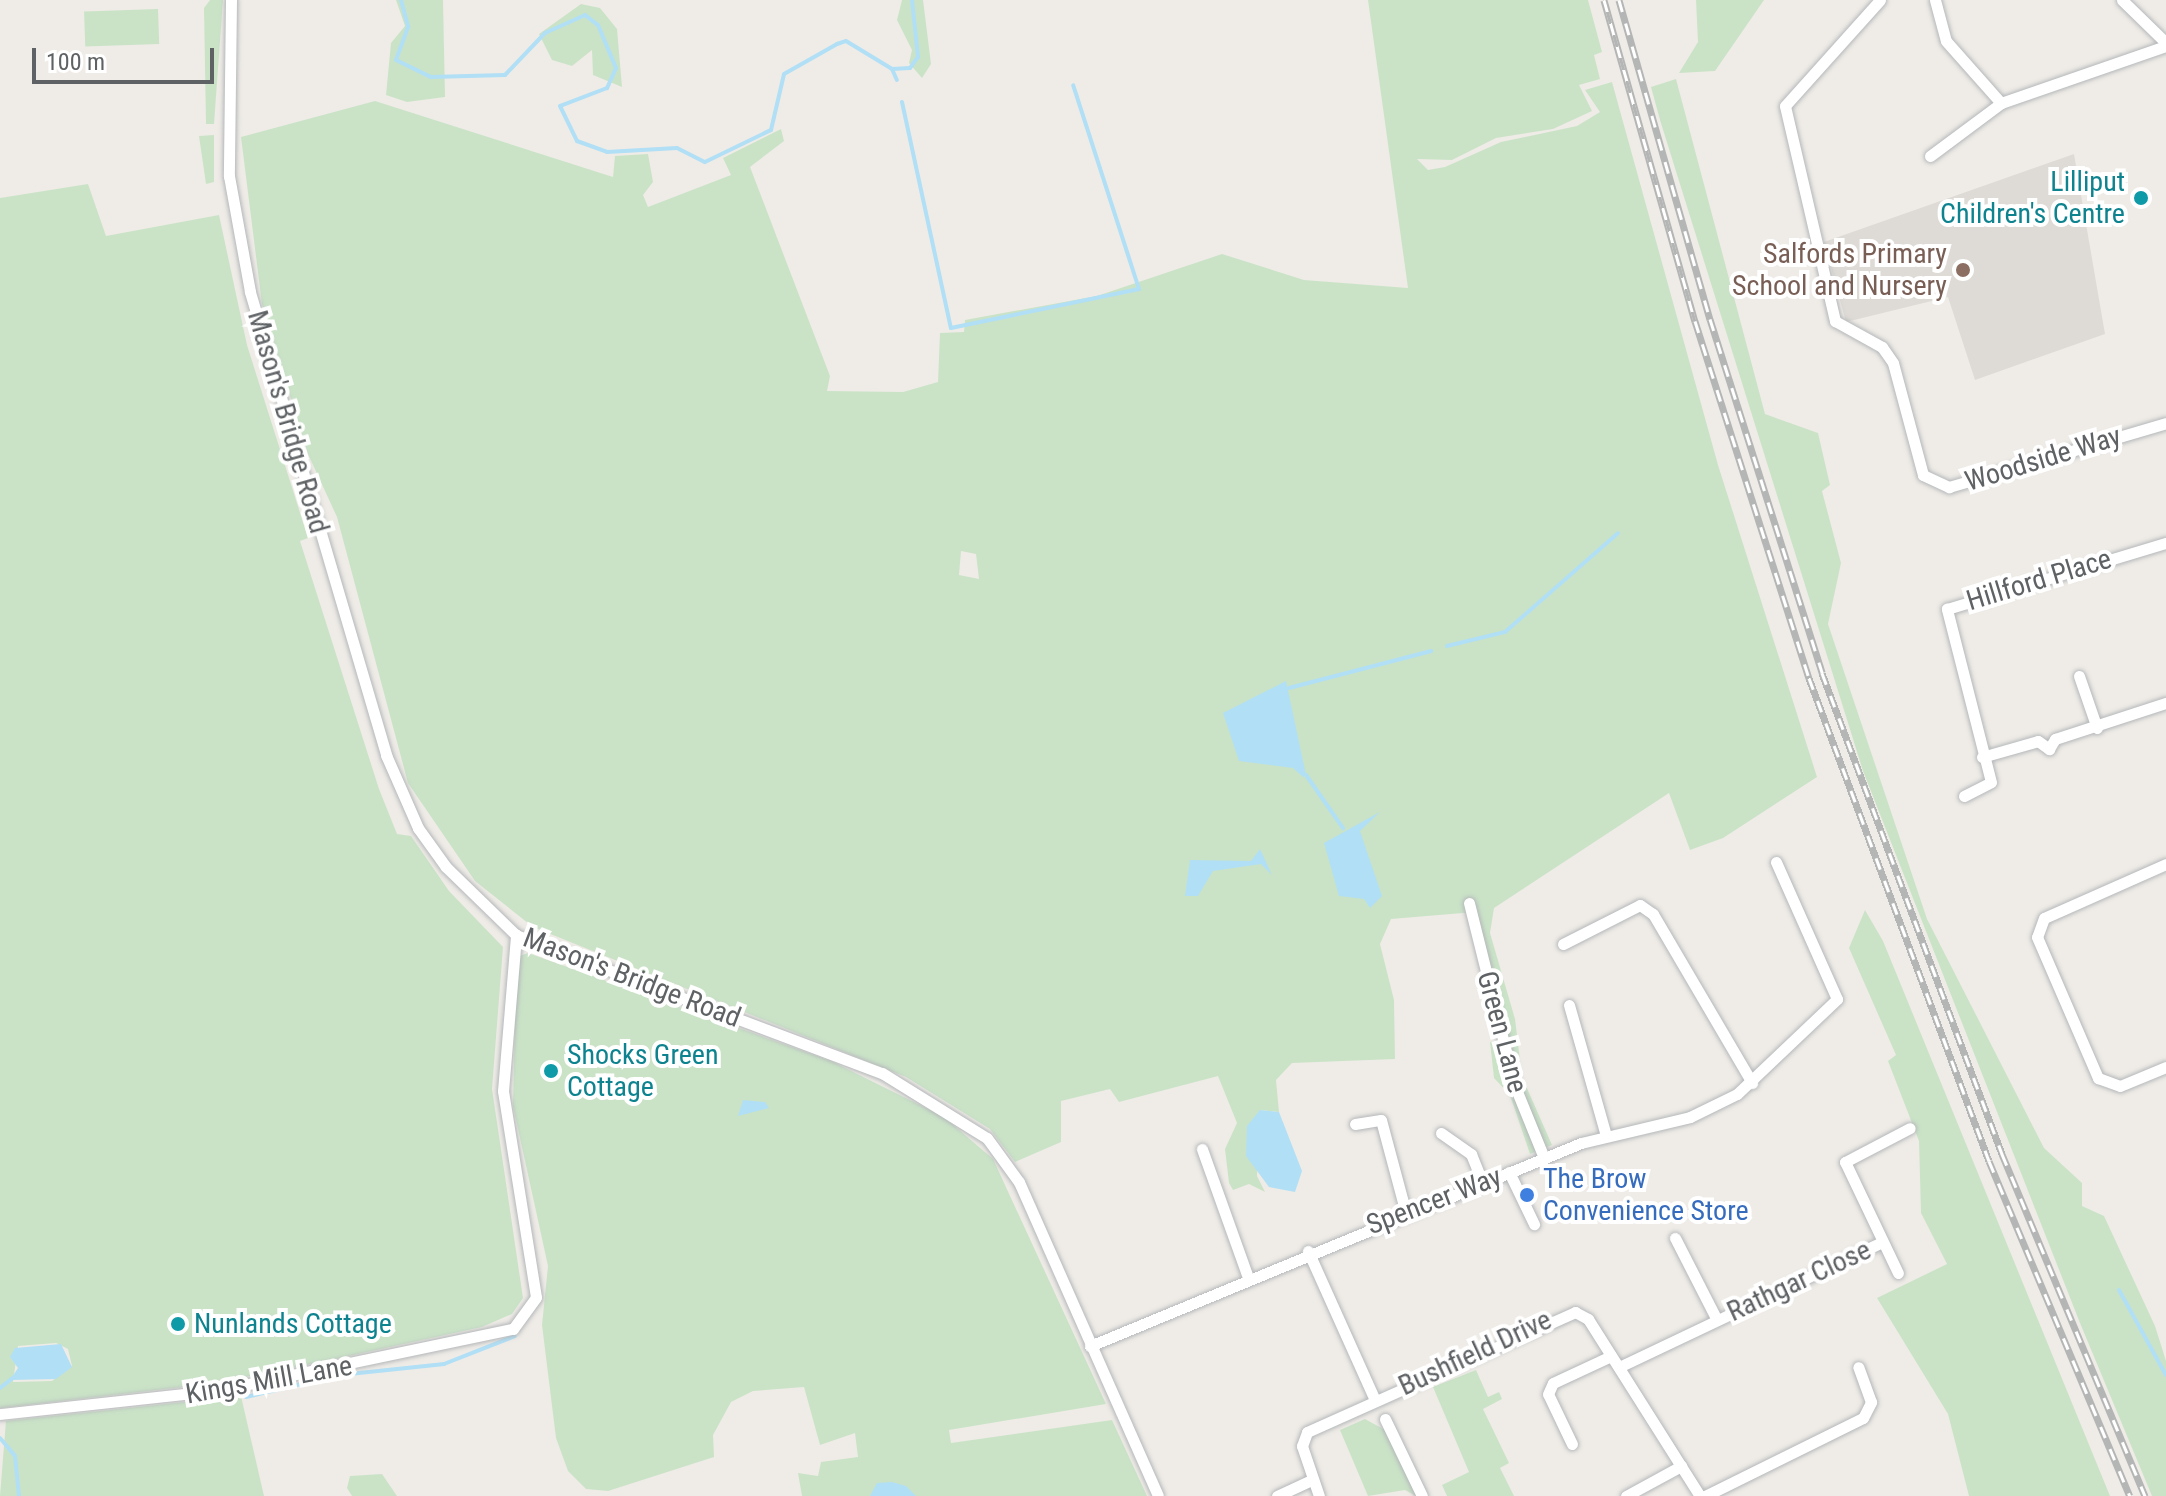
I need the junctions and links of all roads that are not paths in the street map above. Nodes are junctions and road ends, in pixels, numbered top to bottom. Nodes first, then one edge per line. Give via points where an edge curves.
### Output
1 (231, 0) edge
2 (1880, 0) edge
3 (1935, 0) edge
4 (2122, 0) edge
5 (2166, 44) edge
6 (2001, 103) junction
7 (1930, 156) dead end
8 (2166, 423) edge
9 (2166, 543) edge
10 (2079, 676) dead end
11 (2166, 703) edge
12 (2097, 728) junction
13 (1982, 757) junction
14 (1964, 796) dead end
15 (1776, 862) dead end
16 (2166, 864) edge
17 (1469, 903) dead end
18 (516, 935) junction
19 (1563, 944) dead end
20 (1569, 1005) dead end
21 (2166, 1067) edge
22 (1752, 1083) junction
23 (1355, 1124) dead end
24 (1910, 1128) dead end
25 (1441, 1133) dead end
26 (1606, 1136) junction
27 (1202, 1149) dead end
28 (1544, 1158) junction
29 (1509, 1172) junction
30 (1483, 1183) junction
31 (1406, 1213) junction
32 (1534, 1224) dead end
33 (1675, 1238) dead end
34 (1882, 1242) junction
35 (1308, 1251) junction
36 (1898, 1273) dead end
37 (1247, 1275) junction
38 (1717, 1320) junction
39 (1090, 1346) junction
40 (1611, 1356) junction
41 (1619, 1367) junction
42 (1858, 1367) dead end
43 (1375, 1400) junction
44 (0, 1414) edge
45 (1385, 1419) dead end
46 (1572, 1444) dead end
47 (1681, 1466) junction
48 (1311, 1480) junction
49 (1158, 1496) edge
50 (1277, 1496) edge
51 (1319, 1496) edge
52 (1422, 1496) edge
53 (1626, 1496) edge
54 (1703, 1496) edge

1 - 18 street, Mason's Bridge Road via 227,136 239,241 386,755 418,828 446,867
2 - 8 street, Woodside Way via 1785,106 1835,321 1882,347 1893,363 1923,475 1949,487
3 - 6 street via 1946,41
4 - 5 street
5 - 6 street
6 - 7 street
9 - 13 street, Hillford Place via 1947,609
10 - 12 street
11 - 12 street
12 - 13 street via 2055,739 2049,749 2038,741
13 - 14 street, Hillford Place via 1996,780
15 - 22 street, Spencer Way via 1837,999
16 - 21 street via 2044,918 2037,937 2098,1078 2120,1086
17 - 28 street, Green Lane via 1514,1084
18 - 39 street, Mason's Bridge Road via 836,1054 954,1112 1010,1166
18 - 44 street, Kings Mill Lane via 503,1091 536,1297 513,1329 220,1390
19 - 22 street via 1640,905 1675,948
20 - 26 street
22 - 26 street, Spencer Way via 1690,1117
23 - 31 street via 1381,1120
24 - 34 street, Rathgar Close via 1845,1162
25 - 30 street via 1471,1154
26 - 28 street, Spencer Way
27 - 37 street
28 - 29 street, Spencer Way
29 - 30 street, Spencer Way
29 - 32 street
30 - 31 street, Spencer Way
31 - 35 street, Spencer Way
33 - 38 street, Rathgar Close
34 - 36 street, Rathgar Close
34 - 38 street, Rathgar Close
35 - 37 street, Spencer Way
35 - 43 street
37 - 39 street, Spencer Way
38 - 41 street, Rathgar Close
39 - 49 street, Mason's Bridge Road
40 - 41 street, Bushfield Drive
40 - 43 street, Bushfield Drive via 1588,1319 1561,1313
40 - 46 street via 1553,1383 1548,1394
41 - 47 street, Bushfield Drive
42 - 54 street via 1871,1402 1863,1418
43 - 48 street, Bushfield Drive via 1307,1432 1302,1446
45 - 52 street
47 - 53 street
47 - 54 street, Bushfield Drive
48 - 50 street
48 - 51 street, Bushfield Drive

